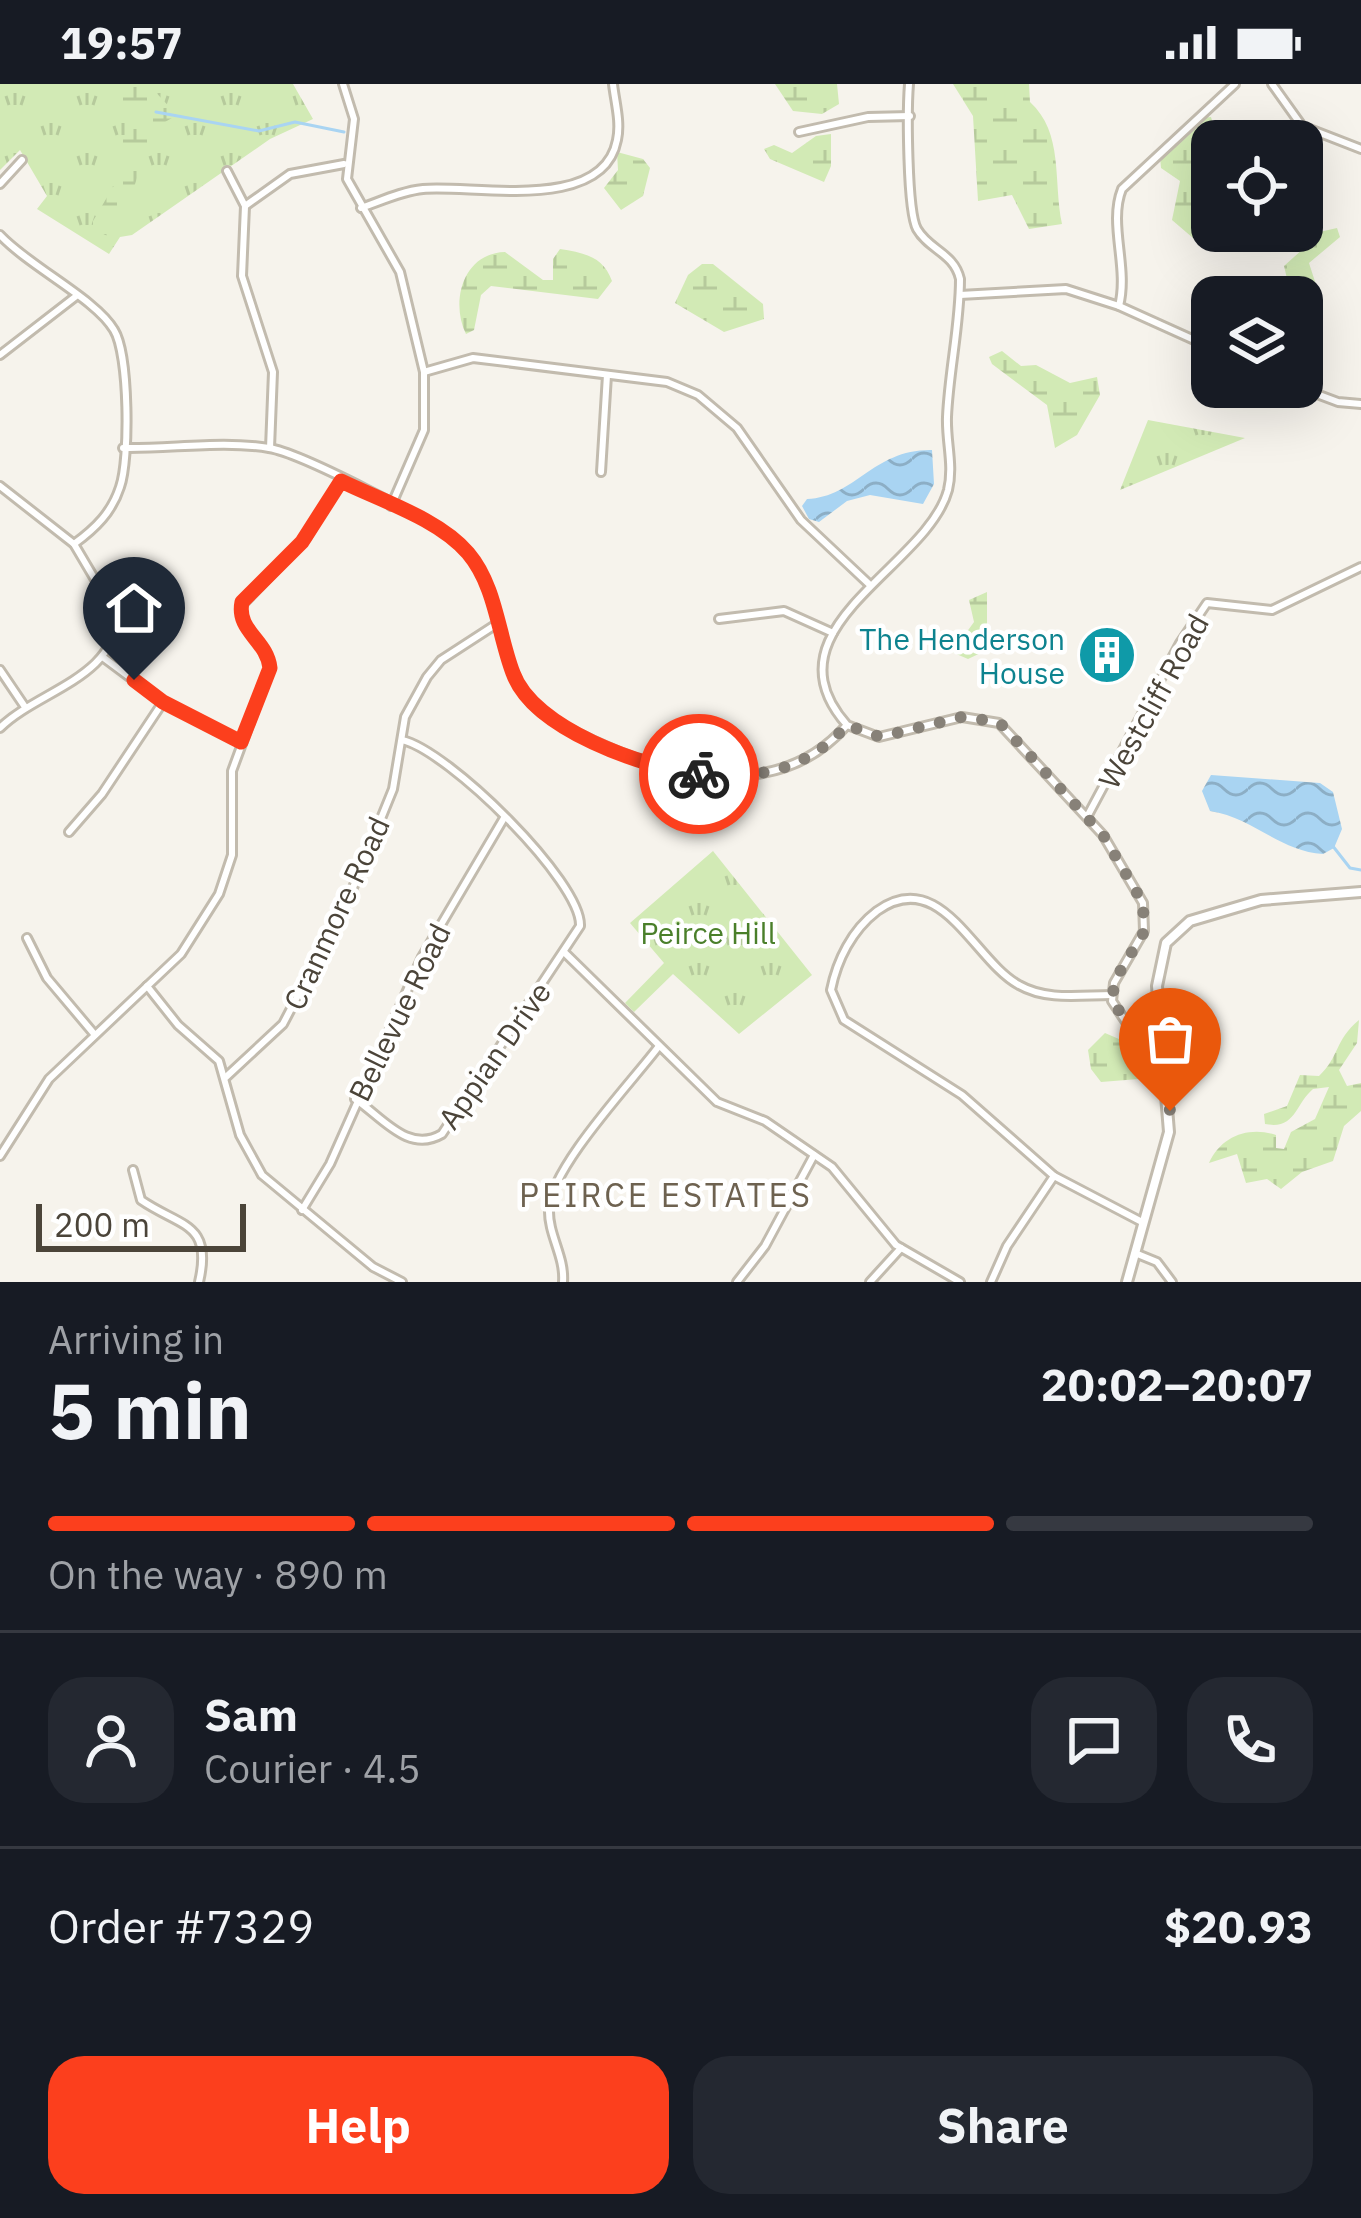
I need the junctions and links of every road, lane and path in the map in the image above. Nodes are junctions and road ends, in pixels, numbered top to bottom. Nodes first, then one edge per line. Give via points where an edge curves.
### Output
1 (343, 84) edge
2 (613, 84) edge
3 (909, 84) edge
4 (1235, 84) edge
5 (1272, 84) edge
6 (910, 116) junction
7 (799, 132) dead end
8 (1361, 148) edge
9 (22, 160) dead end
10 (345, 164) junction
11 (227, 171) dead end
12 (0, 184) edge
13 (245, 206) junction
14 (361, 208) junction
15 (0, 235) edge
16 (960, 295) junction
17 (75, 297) junction
18 (1120, 306) junction
19 (1191, 338) edge
20 (0, 355) edge
21 (424, 372) junction
22 (607, 375) junction
23 (1323, 396) edge
24 (1361, 404) edge
25 (123, 448) junction
26 (270, 448) junction
27 (601, 472) dead end
28 (341, 481) junction
29 (0, 486) edge
30 (391, 506) junction
31 (74, 544) junction
32 (1361, 566) edge
33 (870, 584) junction
34 (719, 619) dead end
35 (498, 623) junction
36 (832, 633) junction
37 (104, 658) junction
38 (0, 670) edge
39 (163, 702) junction
40 (26, 708) junction
41 (847, 725) junction
42 (0, 728) edge
43 (402, 740) junction
44 (241, 742) junction
45 (1087, 816) junction
46 (504, 818) junction
47 (69, 832) dead end
48 (1361, 892) edge
49 (27, 938) dead end
50 (565, 953) junction
51 (147, 986) junction
52 (1111, 995) junction
53 (1161, 1033) junction
54 (95, 1036) junction
55 (659, 1046) junction
56 (226, 1076) junction
57 (355, 1099) junction
58 (814, 1155) junction
59 (0, 1156) edge
60 (133, 1170) dead end
61 (1054, 1176) junction
62 (302, 1210) junction
63 (1142, 1222) junction
64 (901, 1248) junction
65 (1135, 1253) junction
66 (200, 1282) edge
67 (402, 1282) edge
68 (563, 1282) edge
69 (737, 1282) edge
70 (870, 1282) edge
71 (960, 1282) edge
72 (991, 1282) edge
73 (1127, 1282) edge
74 (1172, 1282) edge

1 - 10 street via 354,119
2 - 14 street via 613,152 577,180 531,192 421,189
3 - 6 street
4 - 18 street via 1122,189
5 - 8 street via 1303,125
6 - 7 street
6 - 16 street via 910,212 923,237 952,260
9 - 12 street
10 - 13 street via 290,174
10 - 14 street
11 - 13 street
13 - 26 street via 242,276 273,372
14 - 21 street via 400,272
15 - 17 street
16 - 18 street via 1055,288
16 - 33 street via 946,422 948,490 931,525
17 - 20 street
17 - 25 street via 107,320 121,345
18 - 19 street
21 - 22 street via 473,358
21 - 30 street via 424,430
22 - 27 street
22 - 33 street via 667,382 721,412 801,520
23 - 24 street
25 - 26 street
25 - 31 street via 124,472 110,508
26 - 28 street
28 - 30 street
28 - 44 street via 302,542 242,602 242,622 270,668
29 - 31 street
30 - 35 street via 466,551
31 - 37 street via 116,615
32 - 45 street, Westcliff Road via 1274,610 1207,603
33 - 36 street
34 - 36 street via 784,611
35 - 41 street via 533,706 656,766 738,776 787,769
35 - 43 street, Cranmore Road via 432,669
36 - 41 street via 826,690
37 - 39 street
37 - 40 street
38 - 40 street
39 - 44 street
39 - 47 street
40 - 42 street
41 - 45 street via 880,737 962,717 992,719
43 - 46 street via 469,778
43 - 56 street, Cranmore Road via 391,795 348,900 283,1024
44 - 51 street via 226,878 190,942
45 - 52 street via 1146,915
46 - 50 street via 578,904 579,929
46 - 57 street, Bellevue Road via 422,957
48 - 53 street via 1267,898 1179,928 1159,961
49 - 54 street via 47,978
50 - 55 street
50 - 57 street, Appian Drive via 442,1134 410,1140
51 - 54 street
51 - 56 street via 213,1052
52 - 53 street via 1127,1025
52 - 61 street via 1025,988 1000,972 950,914 913,900 889,904 865,922 833,977 840,1017 962,1095
53 - 63 street via 1169,1132
54 - 59 street via 49,1079
55 - 58 street via 722,1106 762,1119
55 - 68 street via 555,1185 550,1219
56 - 62 street via 252,1161
57 - 62 street, Bellevue Road
58 - 64 street via 849,1183
58 - 69 street
60 - 66 street via 143,1202 198,1238
61 - 63 street
61 - 72 street
62 - 67 street
63 - 65 street
64 - 70 street
64 - 71 street
65 - 73 street
65 - 74 street via 1154,1260

